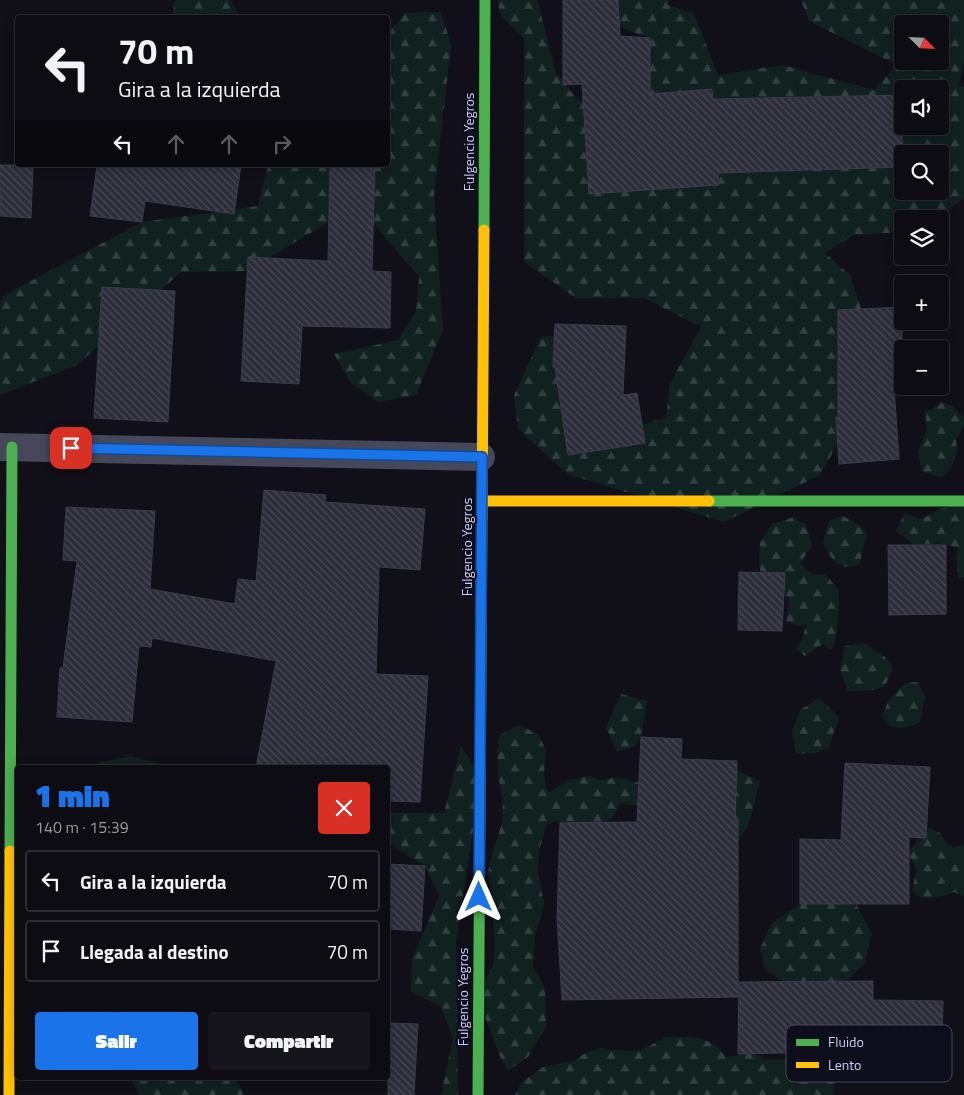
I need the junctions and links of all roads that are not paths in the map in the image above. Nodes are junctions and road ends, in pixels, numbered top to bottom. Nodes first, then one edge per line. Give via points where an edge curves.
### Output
1 (485, 0) edge
2 (6, 447) edge
3 (482, 457) junction
4 (482, 501) junction
5 (964, 501) edge
6 (9, 1095) edge
7 (478, 1095) edge

1 - 3 street, Fulgencio Yegros
2 - 3 street
2 - 6 street
3 - 4 street, Fulgencio Yegros
4 - 5 street
4 - 7 street, Fulgencio Yegros

